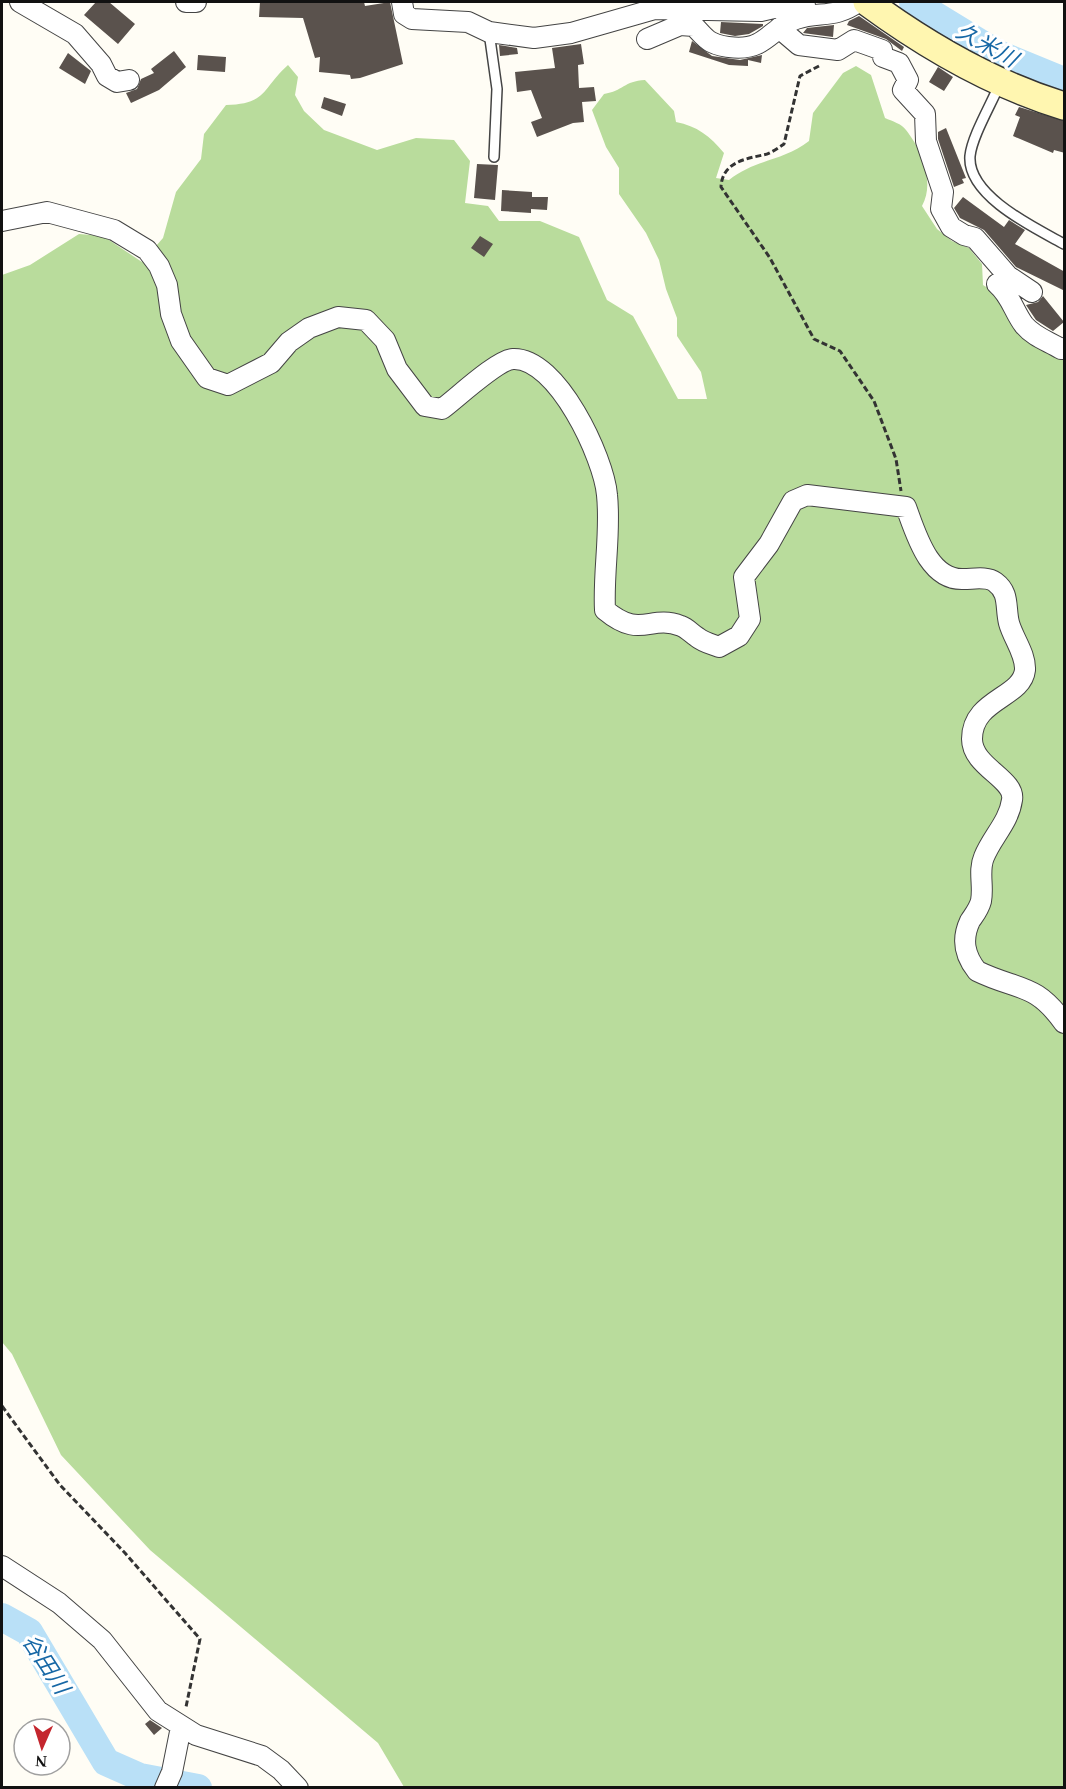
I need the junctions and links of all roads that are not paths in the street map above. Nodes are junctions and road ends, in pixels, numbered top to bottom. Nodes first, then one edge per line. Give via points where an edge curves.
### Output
1 (20, 2) edge
2 (186, 2) edge
3 (196, 2) edge
4 (402, 2) edge
5 (858, 2) edge
6 (867, 2) edge
7 (805, 5) dead end
8 (779, 28) junction
9 (489, 32) junction
10 (647, 39) dead end
11 (129, 80) dead end
12 (1001, 83) junction
13 (1065, 106) edge
14 (494, 158) dead end
15 (2, 221) edge
16 (1065, 244) edge
17 (997, 284) dead end
18 (1032, 292) dead end
19 (1065, 348) edge
20 (1065, 1023) edge
21 (2, 1566) edge
22 (181, 1727) junction
23 (165, 1788) edge
24 (297, 1788) edge

1 - 11 street via 75,34 107,76 117,82
2 - 3 street
4 - 9 street via 405,14 412,19 468,22
5 - 8 street via 837,14 799,18
6 - 12 main road via 909,32
7 - 9 street via 761,11 655,9 571,33 534,38
8 - 10 street via 747,48 711,42 694,26 680,25
8 - 18 street via 799,45 838,50 854,40 876,46 883,57 899,63 908,80 903,90 925,114 926,141 944,197 940,209 947,221 964,235 975,238 1008,276
9 - 14 lane via 497,89
12 - 13 main road
12 - 16 lane via 970,155 971,169 1008,212
15 - 20 street via 47,212 114,230 147,250 167,285 171,314 181,341 207,378 228,385 271,363 289,342 309,328 338,317 366,320 385,340 397,369 425,406 442,409 488,372 512,359 531,363 561,389 597,457 607,495 605,610 620,622 639,627 664,622 683,626 698,639 718,647 739,636 750,619 744,577 775,535 793,501 807,495 906,507 921,544 938,570 949,579 992,579 1002,588 1011,632 1024,663 1025,671 1019,682 978,715 972,737 974,750 995,776 1010,786 1013,797 1003,826 984,858 980,904 969,924 965,951 977,971 1030,990 1043,998
17 - 19 street via 1034,335
21 - 22 street via 59,1603 102,1640 158,1711
22 - 23 street
22 - 24 street via 216,1743 262,1756

